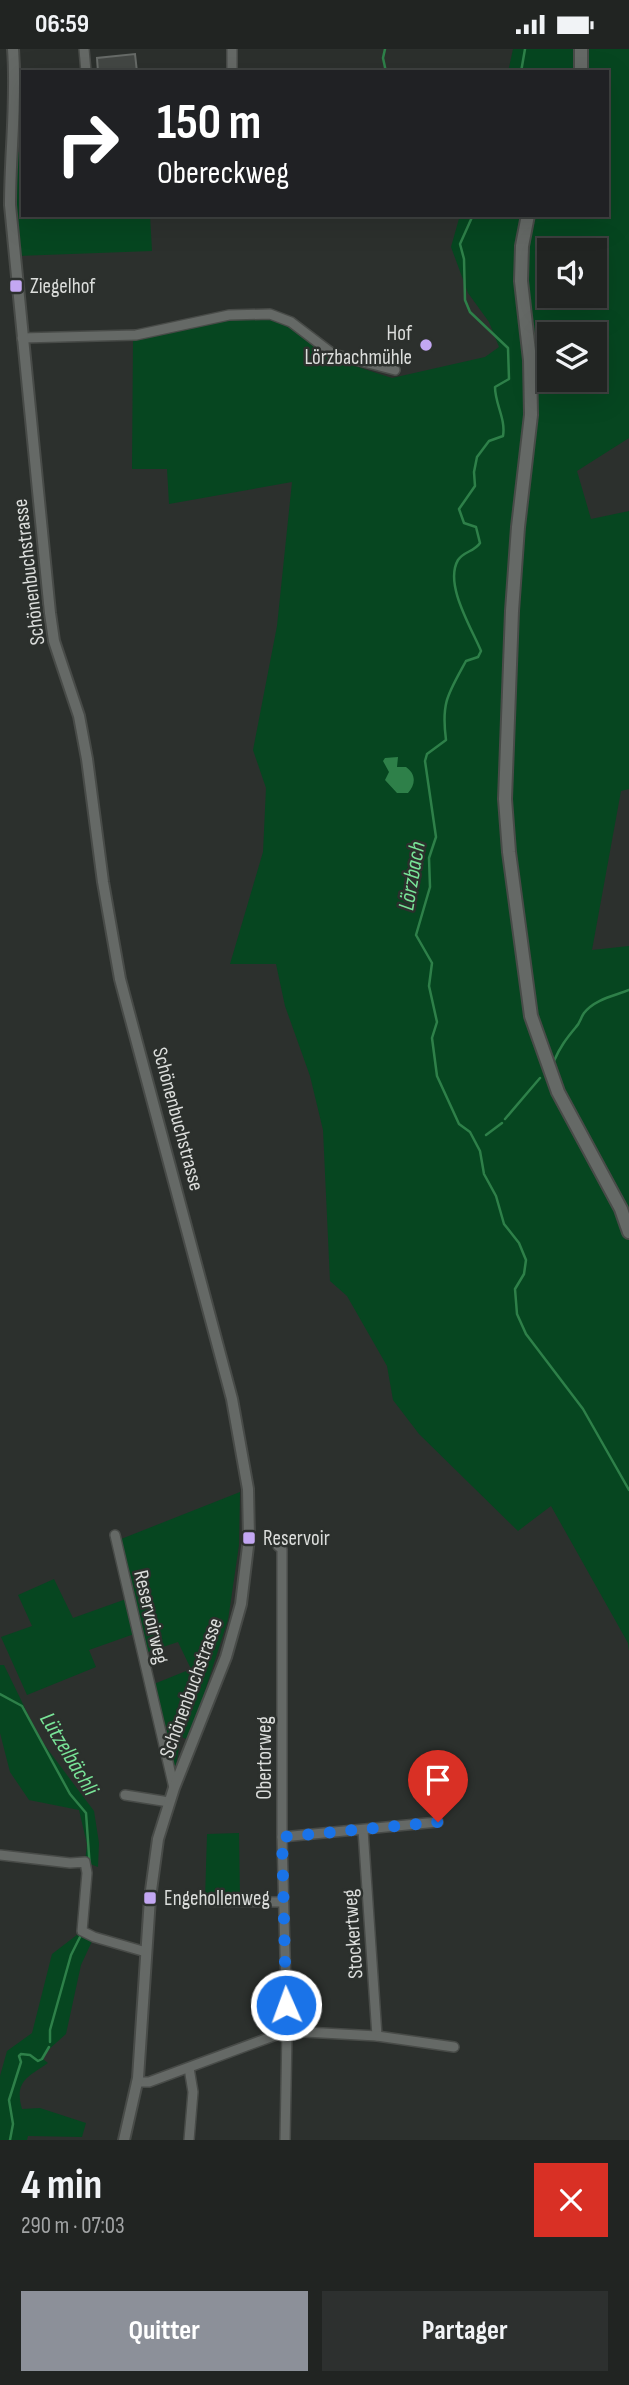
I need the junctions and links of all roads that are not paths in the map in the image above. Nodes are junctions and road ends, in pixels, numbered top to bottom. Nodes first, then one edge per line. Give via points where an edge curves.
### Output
1 (13, 49) edge
2 (84, 49) edge
3 (232, 49) edge
4 (581, 49) edge
5 (86, 70) edge
6 (232, 70) edge
7 (582, 70) edge
8 (19, 95) edge
9 (528, 217) edge
10 (22, 338) junction
11 (395, 370) dead end
12 (629, 1232) edge
13 (115, 1535) dead end
14 (278, 1546) dead end
15 (174, 1788) junction
16 (125, 1795) dead end
17 (169, 1802) junction
18 (438, 1822) dead end
19 (363, 1830) junction
20 (282, 1837) junction
21 (0, 1855) edge
22 (187, 1901) dead end
23 (283, 1902) junction
24 (146, 1952) junction
25 (287, 2031) junction
26 (377, 2036) junction
27 (454, 2046) dead end
28 (189, 2068) junction
29 (137, 2082) junction
30 (124, 2140) edge
31 (189, 2140) edge
32 (285, 2140) edge

1 - 8 street, Schönenbuchstrasse
2 - 5 street
3 - 6 street
4 - 7 main road
8 - 10 street, Schönenbuchstrasse via 10,162 10,205
9 - 12 main road via 521,281 531,415 512,611 505,799 509,852 531,1016 558,1091
10 - 11 street via 136,335 229,315 270,314 291,322 333,354
10 - 15 street, Schönenbuchstrasse via 54,641 79,716 120,979 201,1277 246,1471 249,1538 241,1604 226,1657
13 - 15 street, Reservoirweg
14 - 20 street, Obertorweg via 282,1549
15 - 17 street, Schönenbuchstrasse
16 - 17 street
17 - 24 street, Schönenbuchstrasse via 152,1874
18 - 19 street
19 - 20 street
19 - 26 street, Stockertweg
20 - 23 street, Obertorweg
21 - 24 street via 85,1862 82,1931
22 - 23 street
23 - 25 street, Obertorweg
24 - 29 street, Schönenbuchstrasse
25 - 26 street
25 - 28 street
25 - 32 street, Obertorweg
26 - 27 street
28 - 29 street via 149,2083
28 - 31 street via 193,2092
29 - 30 street, Schönenbuchstrasse

